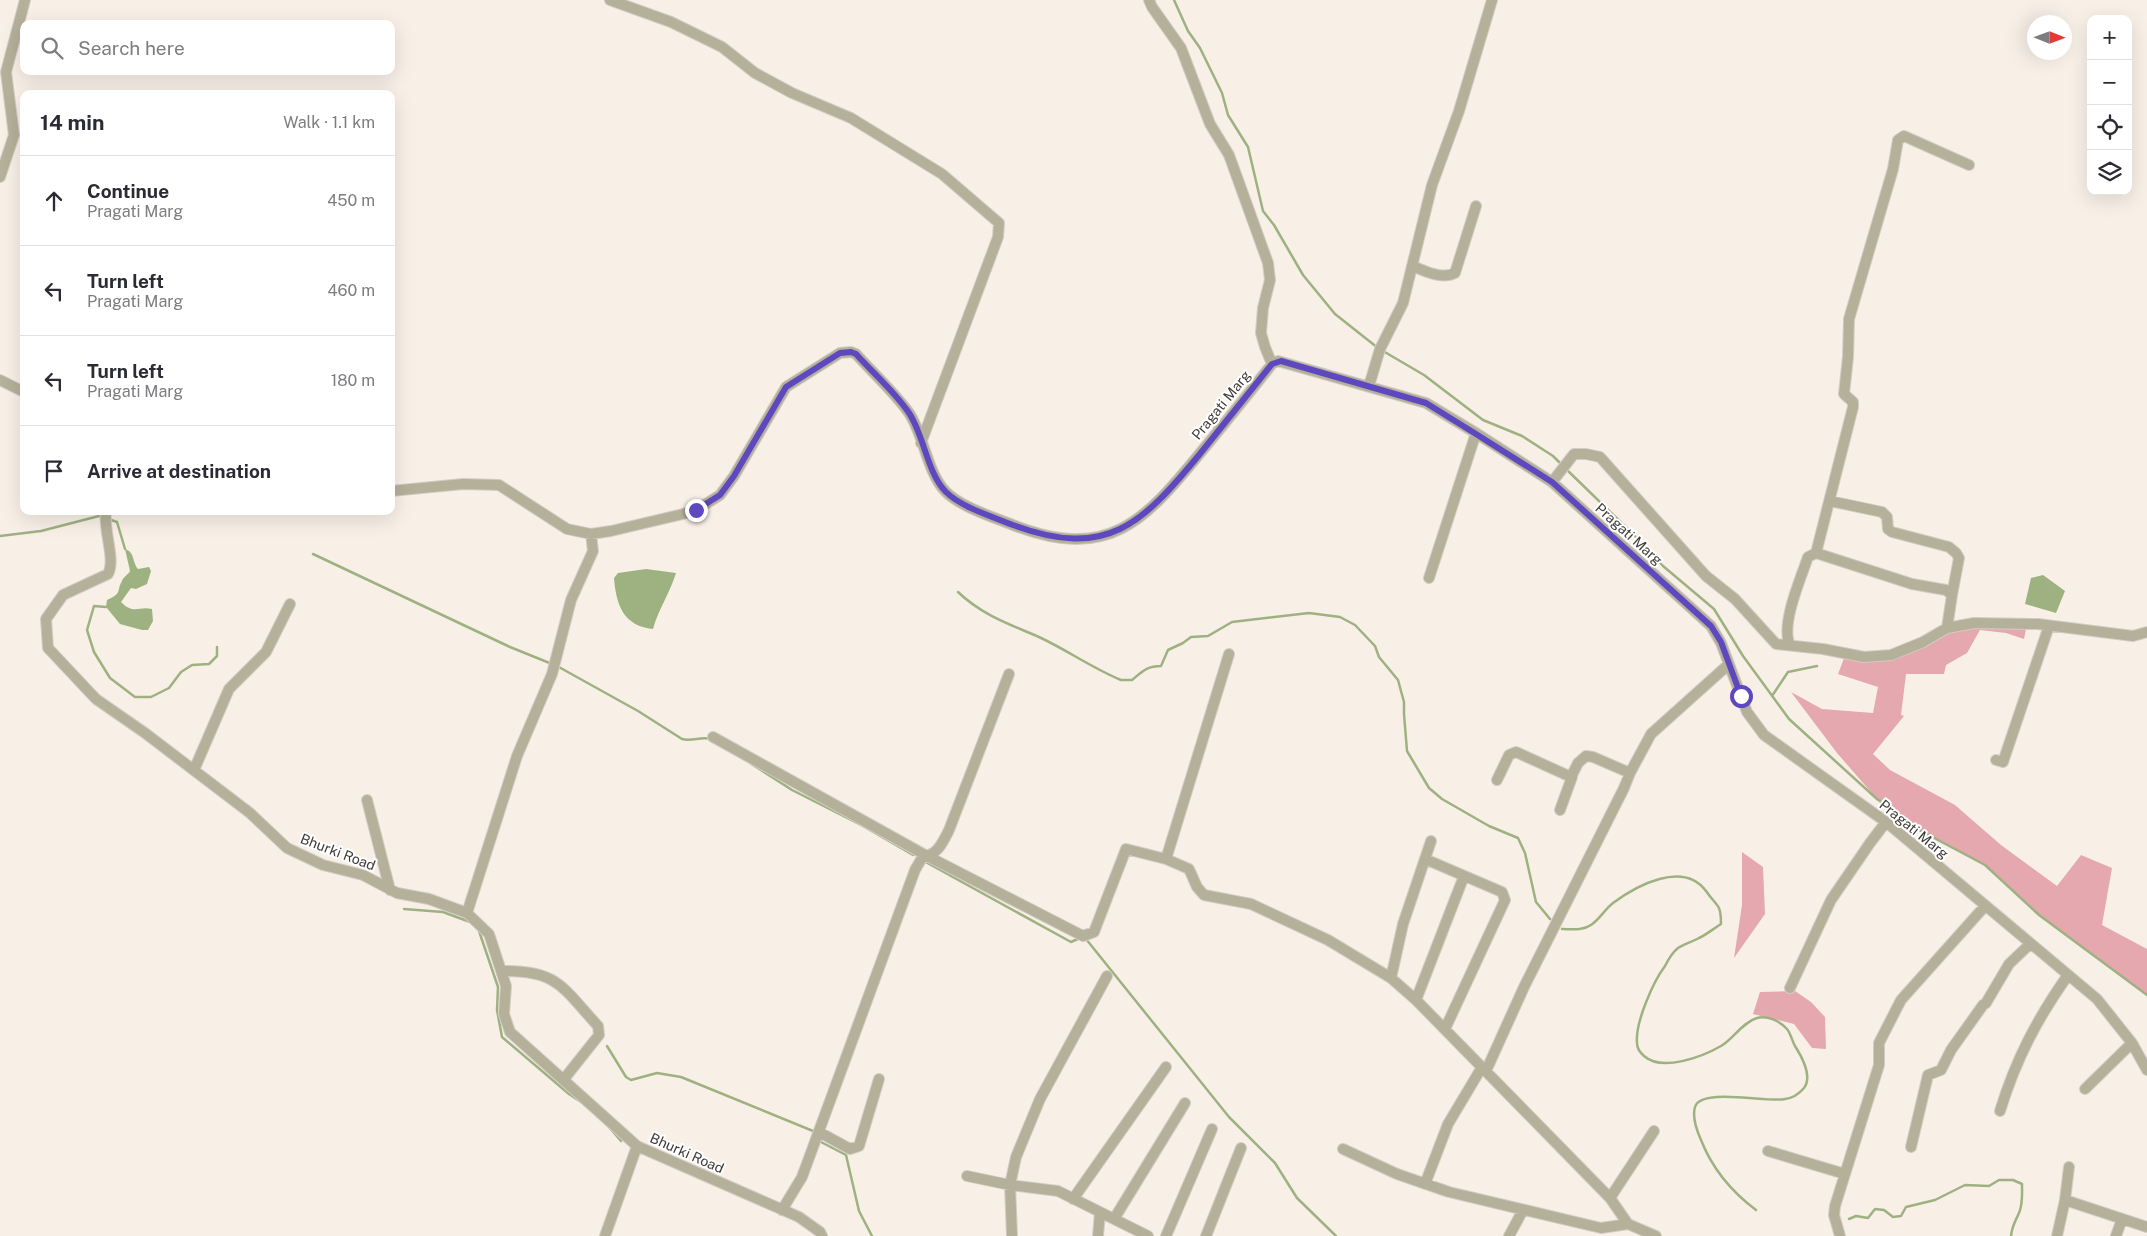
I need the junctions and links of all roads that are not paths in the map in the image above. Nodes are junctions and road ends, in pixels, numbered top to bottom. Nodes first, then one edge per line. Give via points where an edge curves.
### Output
1 (25, 0) edge
2 (610, 0) edge
3 (1149, 0) edge
4 (1492, 0) edge
5 (1969, 165) dead end
6 (0, 177) edge
7 (1476, 206) dead end
8 (1412, 266) junction
9 (1272, 364) junction
10 (0, 380) edge
11 (1369, 386) junction
12 (20, 390) edge
13 (1476, 434) junction
14 (921, 442) junction
15 (1552, 482) junction
16 (395, 491) edge
17 (1830, 501) junction
18 (105, 515) edge
19 (591, 534) junction
20 (1816, 553) junction
21 (1429, 578) dead end
22 (1952, 595) junction
23 (290, 604) dead end
24 (2049, 626) junction
25 (1947, 628) junction
26 (2147, 632) edge
27 (1790, 645) junction
28 (1230, 654) dead end
29 (1729, 664) junction
30 (1009, 674) dead end
31 (713, 737) dead end
32 (1996, 760) dead end
33 (194, 770) junction
34 (1630, 773) junction
35 (1572, 777) junction
36 (1498, 780) dead end
37 (367, 800) dead end
38 (1560, 810) dead end
39 (1886, 822) junction
40 (1431, 841) dead end
41 (927, 856) junction
42 (1166, 859) junction
43 (1424, 859) junction
44 (1464, 876) junction
45 (390, 890) junction
46 (1985, 906) junction
47 (467, 912) junction
48 (2030, 944) junction
49 (501, 971) junction
50 (1107, 976) dead end
51 (2068, 976) junction
52 (1391, 978) junction
53 (1790, 988) dead end
54 (1416, 1000) junction
55 (1445, 1029) junction
56 (2132, 1042) junction
57 (1166, 1067) dead end
58 (1484, 1069) junction
59 (2147, 1070) edge
60 (564, 1079) junction
61 (879, 1079) dead end
62 (2085, 1089) dead end
63 (1185, 1103) dead end
64 (2000, 1111) dead end
65 (1212, 1129) dead end
66 (1654, 1131) dead end
67 (819, 1132) junction
68 (637, 1146) junction
69 (1911, 1147) dead end
70 (1241, 1148) dead end
71 (1343, 1149) dead end
72 (1768, 1151) dead end
73 (2068, 1167) dead end
74 (1845, 1174) junction
75 (967, 1176) dead end
76 (1425, 1184) junction
77 (1010, 1186) junction
78 (1610, 1198) junction
79 (1073, 1199) junction
80 (2065, 1200) junction
81 (782, 1210) junction
82 (1523, 1210) junction
83 (1100, 1212) junction
84 (1114, 1219) junction
85 (2122, 1219) junction
86 (1628, 1224) junction
87 (2145, 1230) edge
88 (606, 1236) edge
89 (822, 1236) edge
90 (1012, 1236) edge
91 (1098, 1236) edge
92 (1148, 1236) edge
93 (1166, 1236) edge
94 (1206, 1236) edge
95 (1509, 1236) edge
96 (1656, 1236) edge
97 (1840, 1236) edge
98 (2056, 1236) edge
99 (2116, 1236) edge

1 - 6 street via 6,72 14,135
2 - 14 street via 671,22 722,47 755,73 792,94 851,118 942,174 999,222 998,237
3 - 9 street via 1181,48 1210,124 1229,155 1268,263 1270,280 1261,333
4 - 8 street via 1459,111 1432,185
5 - 17 street via 1904,136 1898,140 1893,169 1849,319 1844,394 1853,402 1853,407
7 - 8 street via 1455,273 1439,276
8 - 11 street via 1403,303 1380,349
9 - 11 street, Pragati Marg via 1281,361
9 - 14 street, Pragati Marg via 1170,490 1141,518 1123,529 1099,537 1059,537 1030,531 950,496
10 - 12 street
11 - 13 street, Pragati Marg via 1426,403
13 - 15 street, Pragati Marg
13 - 21 street
14 - 19 street, Pragati Marg via 909,413 863,362 851,352 840,353 786,387 720,495 683,514
15 - 27 street via 1574,454 1600,457 1706,576 1735,599 1776,644
15 - 29 street, Pragati Marg via 1711,626
16 - 19 street, Pragati Marg via 463,484 499,485 567,529
17 - 20 street
17 - 22 street via 1882,512 1892,532 1949,547 1959,558
18 - 33 street, Bhurki Road via 112,567 102,578 63,595 46,619 48,648 96,699
19 - 47 street via 593,551 571,600 552,674 517,756
20 - 22 street via 1912,584 1946,590
20 - 27 street via 1808,557 1787,622
22 - 25 street
23 - 33 street via 266,652 229,689
24 - 25 street via 1990,623
24 - 26 street via 2133,636
24 - 32 street via 2003,762
25 - 27 street via 1891,655 1864,656
28 - 42 street
29 - 34 street via 1651,734
29 - 39 street, Pragati Marg via 1747,712 1764,735
30 - 41 street via 949,830 940,848
31 - 41 street
33 - 45 street, Bhurki Road via 250,813 287,848 323,864 364,874
34 - 35 street via 1586,756 1578,763
34 - 58 street
35 - 36 street via 1516,752 1509,755
35 - 38 street
37 - 45 street
39 - 46 street, Pragati Marg
39 - 53 street via 1831,900
40 - 43 street
41 - 42 street via 1083,936 1094,932 1126,850
41 - 67 street via 923,856 915,870
42 - 52 street via 1188,869 1204,896 1251,904 1328,940
43 - 44 street
43 - 52 street via 1403,924
44 - 54 street
44 - 55 street via 1502,892 1505,900
45 - 47 street, Bhurki Road
46 - 48 street, Pragati Marg
46 - 74 street via 1900,1000 1879,1042 1880,1061
47 - 49 street, Bhurki Road via 489,934
48 - 51 street, Pragati Marg
48 - 69 street via 2010,964 1951,1050 1941,1070 1928,1075
49 - 60 street, Bhurki Road via 506,990 504,1014 510,1032
49 - 60 street via 537,973 557,982 598,1026 599,1035
50 - 77 street via 1040,1099 1016,1157
51 - 56 street, Pragati Marg via 2097,999
51 - 64 street via 2027,1040
52 - 54 street
54 - 55 street
55 - 58 street
56 - 59 street, Pragati Marg
56 - 62 street
57 - 79 street
58 - 76 street via 1448,1124
58 - 78 street
60 - 68 street, Bhurki Road
61 - 67 street via 858,1146 850,1149
63 - 84 street
65 - 93 street
66 - 78 street
67 - 81 street via 802,1177
68 - 81 street, Bhurki Road
68 - 88 street
70 - 94 street
71 - 76 street
72 - 74 street
73 - 80 street
74 - 97 street via 1834,1215
75 - 77 street
76 - 82 street
77 - 79 street via 1058,1191
77 - 90 street
78 - 86 street
79 - 83 street
80 - 85 street
80 - 98 street
81 - 89 street, Bhurki Road via 800,1217
82 - 86 street via 1601,1228
82 - 95 street
83 - 84 street
83 - 91 street
84 - 92 street
85 - 87 street
85 - 99 street
86 - 96 street

